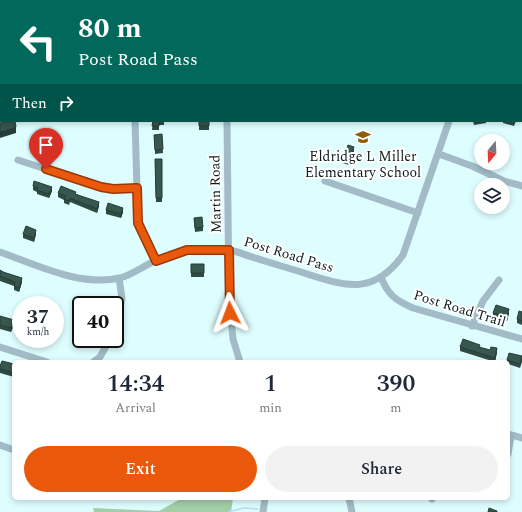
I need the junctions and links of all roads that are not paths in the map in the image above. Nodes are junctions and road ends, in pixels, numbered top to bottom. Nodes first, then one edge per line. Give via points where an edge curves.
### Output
1 (134, 122) edge
2 (227, 122) edge
3 (450, 122) edge
4 (438, 154) junction
5 (18, 160) dead end
6 (325, 181) dead end
7 (522, 186) edge
8 (137, 188) junction
9 (418, 213) junction
10 (229, 250) junction
11 (0, 252) edge
12 (156, 261) junction
13 (381, 277) junction
14 (118, 278) junction
15 (499, 280) dead end
16 (122, 296) edge
17 (472, 326) junction
18 (522, 339) edge
19 (0, 347) edge
20 (105, 348) edge
21 (41, 360) edge
22 (96, 360) edge
23 (239, 360) edge
24 (510, 435) edge
25 (522, 438) edge
26 (0, 446) edge
27 (12, 449) edge
28 (266, 500) edge
29 (350, 500) edge
30 (263, 512) edge
31 (352, 512) edge

1 - 8 street
2 - 10 street, Martin Road
3 - 4 street, Post Road Pass
4 - 7 street
4 - 9 street, Post Road Pass
5 - 8 street via 101,187
6 - 9 street
8 - 12 street via 138,223
9 - 13 street, Post Road Pass via 403,255 394,268
10 - 12 street, Post Road Pass via 187,250
10 - 13 street, Post Road Pass via 348,286 363,284
10 - 23 street, Martin Road via 231,327
11 - 14 street, Post Road Pass via 87,279 100,281
12 - 14 street, Post Road Pass
13 - 17 street, Post Road Trail via 386,290 397,302
14 - 16 street
15 - 17 street via 483,301
17 - 18 street, Post Road Trail
19 - 21 street
20 - 22 street
24 - 25 street
26 - 27 street
28 - 30 street
29 - 31 street

